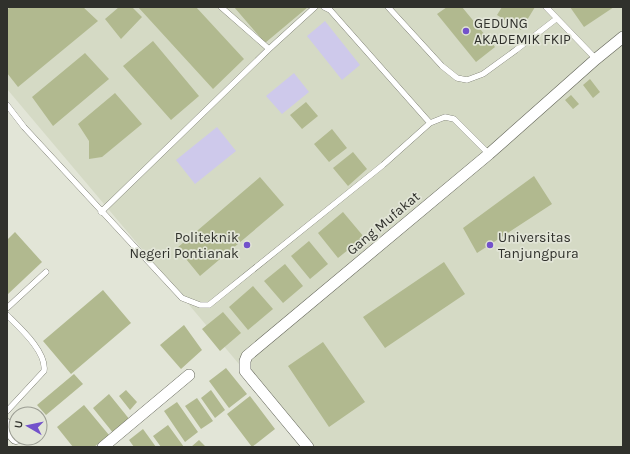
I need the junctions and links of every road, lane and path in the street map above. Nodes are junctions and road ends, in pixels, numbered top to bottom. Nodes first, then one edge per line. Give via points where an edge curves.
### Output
1 (221, 7) edge
2 (315, 7) edge
3 (324, 7) edge
4 (388, 7) edge
5 (548, 8) edge
6 (556, 19) junction
7 (623, 38) edge
8 (269, 49) junction
9 (596, 59) junction
10 (7, 105) edge
11 (430, 123) junction
12 (489, 154) junction
13 (101, 212) junction
14 (46, 272) dead end
15 (7, 308) edge
16 (7, 315) edge
17 (189, 375) dead end
18 (7, 410) edge
19 (103, 447) edge
20 (308, 447) edge

1 - 8 lane
2 - 8 lane
3 - 11 lane via 330,10
4 - 6 lane via 442,66 457,78 467,80 483,74
5 - 6 lane
6 - 9 lane
7 - 9 street, Gang Mufakat
8 - 13 lane
9 - 12 street, Gang Mufakat
10 - 13 lane
11 - 12 lane via 445,117 454,119
11 - 13 lane via 383,165 209,305 200,305 182,298
12 - 20 street, Gang Mufakat via 247,356 245,371
14 - 15 lane
16 - 18 lane via 29,337 44,360 45,366 44,371
17 - 19 street

